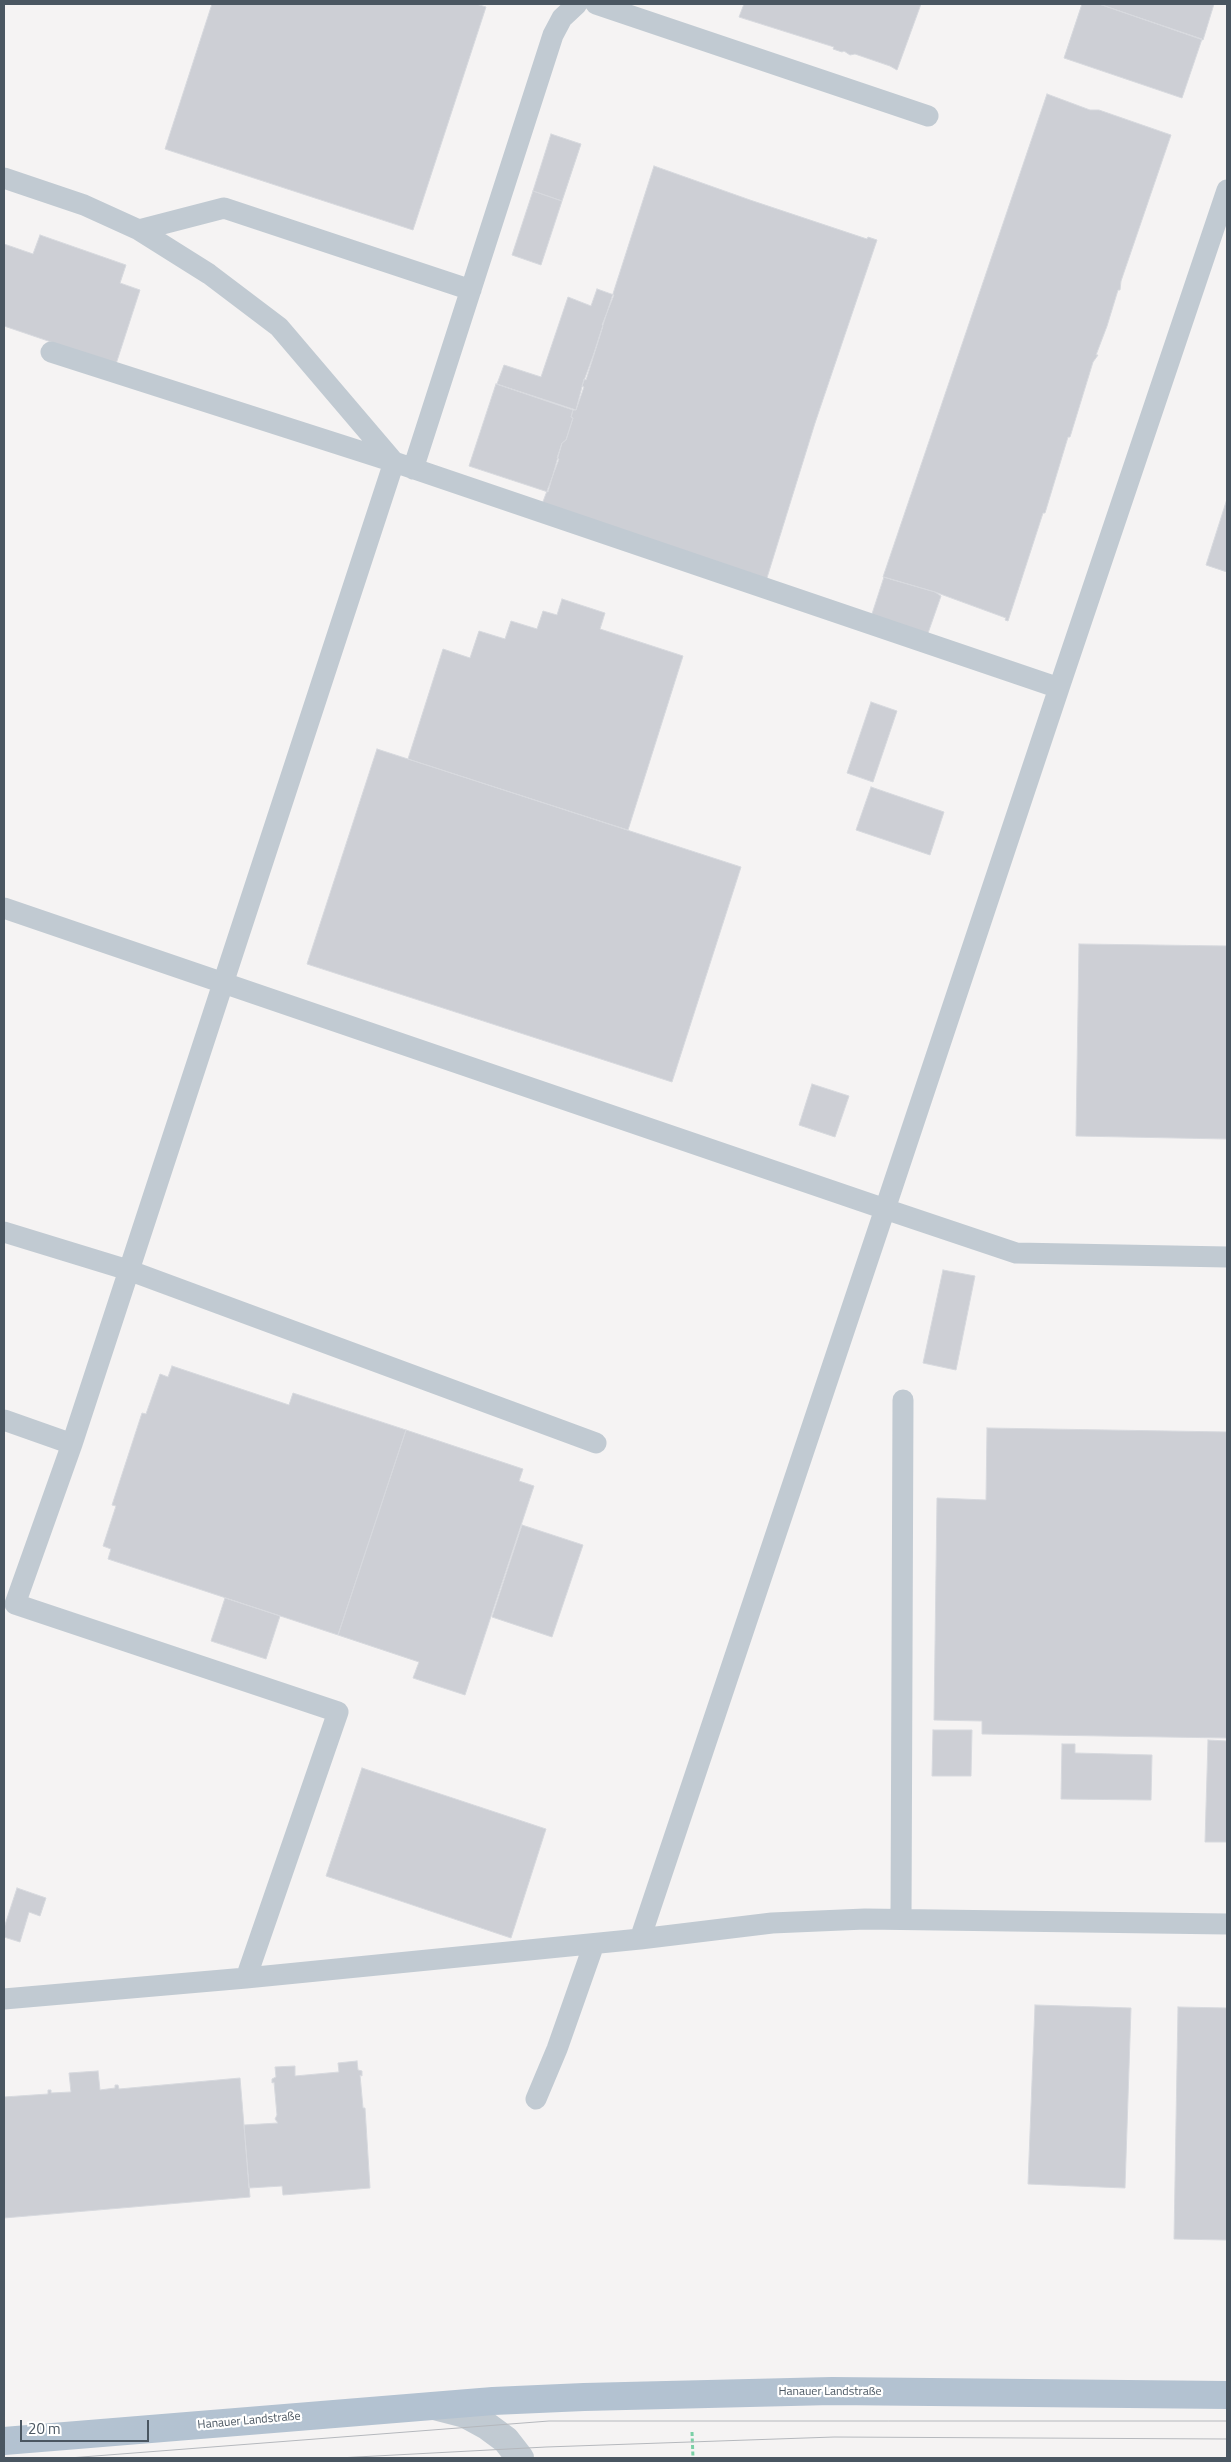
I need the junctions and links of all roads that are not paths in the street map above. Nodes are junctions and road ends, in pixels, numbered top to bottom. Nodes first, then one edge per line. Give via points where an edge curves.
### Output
1 (577, 4) edge
2 (596, 4) edge
3 (928, 116) dead end
4 (4, 178) edge
5 (1227, 190) edge
6 (139, 230) junction
7 (471, 290) junction
8 (51, 352) dead end
9 (403, 466) junction
10 (1060, 688) junction
11 (4, 908) edge
12 (222, 983) junction
13 (886, 1209) junction
14 (4, 1232) edge
15 (1227, 1257) edge
16 (128, 1270) junction
17 (903, 1400) dead end
18 (4, 1420) edge
19 (596, 1443) dead end
20 (72, 1444) junction
21 (901, 1919) junction
22 (1227, 1924) edge
23 (640, 1939) junction
24 (594, 1944) junction
25 (246, 1978) junction
26 (4, 1999) edge
27 (536, 2098) dead end
28 (1227, 2395) edge
29 (434, 2406) junction
30 (4, 2441) edge
31 (520, 2458) edge

1 - 7 lane via 562,18 553,35
2 - 3 lane
4 - 6 lane via 84,205
5 - 10 lane
6 - 7 lane via 224,208
6 - 9 lane via 208,274 279,327
7 - 9 lane
8 - 9 lane
9 - 10 lane
9 - 12 lane
10 - 13 lane
11 - 12 lane
12 - 13 lane
12 - 16 lane
13 - 15 lane via 1016,1253
13 - 23 lane
14 - 16 lane
16 - 19 lane
16 - 20 lane
17 - 21 lane
18 - 20 lane
20 - 25 lane via 15,1604 338,1712
21 - 22 lane
21 - 23 lane via 772,1923
23 - 24 lane
24 - 25 lane
24 - 27 lane
25 - 26 lane
28 - 29 main road, Hanauer Landstraße via 832,2391 584,2397
29 - 30 main road, Hanauer Landstraße
29 - 31 street, Hanauer Landstraße via 465,2414 487,2426 506,2440

